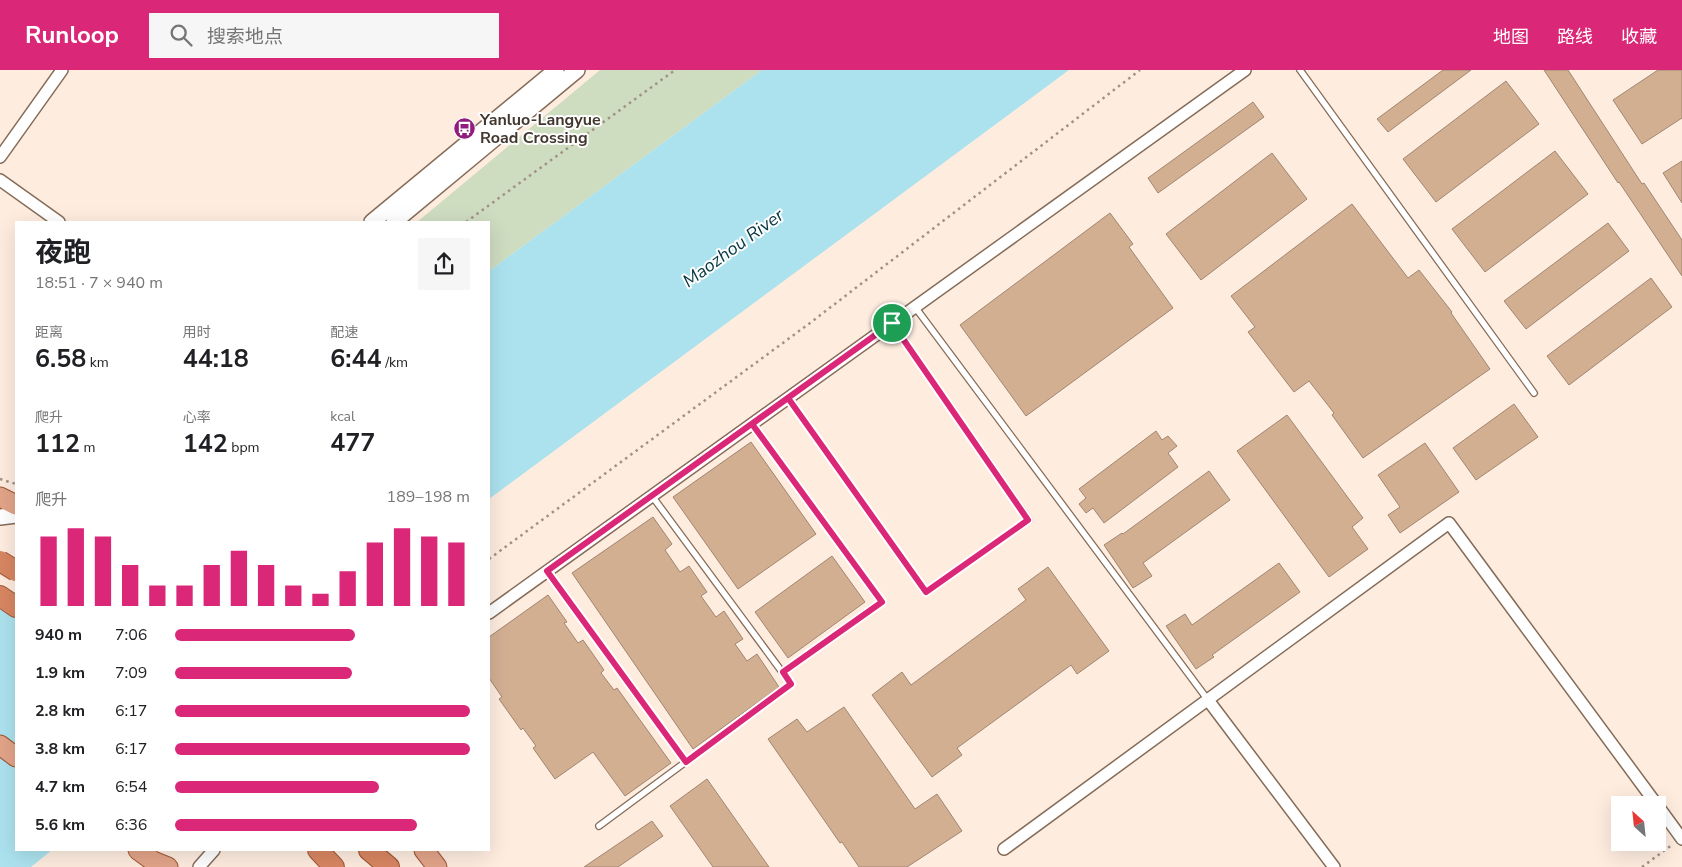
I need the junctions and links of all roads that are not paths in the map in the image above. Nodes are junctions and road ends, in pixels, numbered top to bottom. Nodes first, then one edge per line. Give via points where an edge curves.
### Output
1 (62, 70) edge
2 (556, 70) edge
3 (577, 70) edge
4 (1245, 70) edge
5 (1300, 70) edge
6 (0, 157) edge
7 (0, 180) edge
8 (58, 221) edge
9 (373, 221) edge
10 (395, 221) edge
11 (915, 307) junction
12 (892, 323) junction
13 (1534, 393) dead end
14 (788, 398) junction
15 (752, 424) junction
16 (652, 496) junction
17 (0, 562) edge
18 (15, 570) edge
19 (547, 571) junction
20 (0, 596) edge
21 (15, 606) edge
22 (490, 612) edge
23 (783, 672) junction
24 (1208, 700) junction
25 (0, 745) edge
26 (15, 756) edge
27 (686, 762) junction
28 (1650, 796) edge
29 (1666, 817) edge
30 (599, 826) dead end
31 (1681, 838) edge
32 (1004, 849) dead end
33 (213, 851) edge
34 (319, 851) edge
35 (362, 851) edge
36 (370, 851) edge
37 (425, 851) edge
38 (199, 867) edge
39 (334, 867) edge
40 (377, 867) edge
41 (389, 867) edge
42 (437, 867) edge
43 (1334, 867) edge

1 - 6 street
2 - 9 street
3 - 10 street
4 - 11 street
5 - 13 lane
7 - 8 street
11 - 12 street
11 - 24 lane
12 - 14 street
12 - 14 lane via 1028,520 926,592
14 - 15 street
15 - 16 street
15 - 23 lane via 882,602
16 - 19 street
16 - 23 lane
17 - 18 highway, bridge
19 - 22 street
19 - 27 lane
20 - 21 highway
23 - 27 lane via 791,684
24 - 28 street via 1449,523
24 - 32 street
24 - 43 street
25 - 26 main road
27 - 30 lane
29 - 31 street
33 - 38 street
34 - 39 highway
35 - 40 highway
36 - 41 highway
37 - 42 main road

